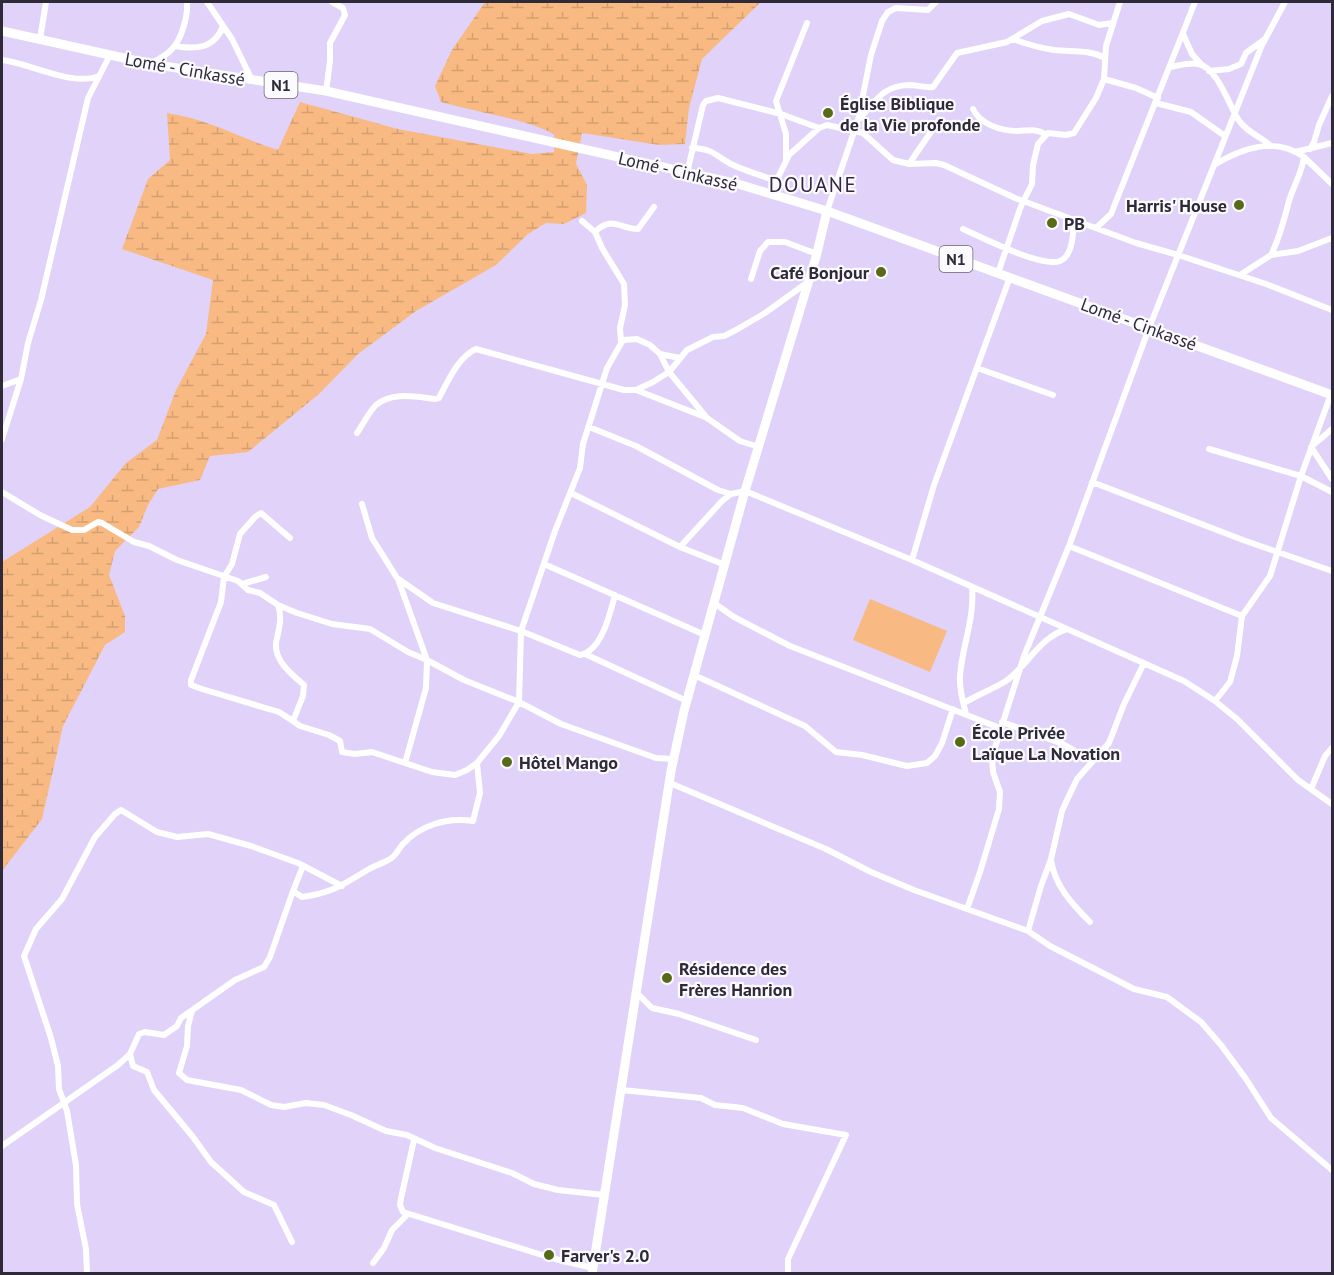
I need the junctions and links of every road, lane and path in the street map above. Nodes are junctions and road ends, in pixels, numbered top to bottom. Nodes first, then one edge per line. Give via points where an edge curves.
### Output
1 (46, 2) edge
2 (187, 2) edge
3 (207, 2) edge
4 (332, 2) edge
5 (936, 2) edge
6 (1120, 2) edge
7 (1195, 2) edge
8 (1286, 2) edge
9 (807, 23) dead end
10 (1112, 23) junction
11 (224, 26) junction
12 (2, 31) edge
13 (1183, 34) junction
14 (40, 39) junction
15 (1013, 39) junction
16 (1265, 39) junction
17 (175, 45) junction
18 (110, 55) junction
19 (1105, 58) junction
20 (2, 60) edge
21 (151, 63) junction
22 (1202, 65) junction
23 (1170, 67) junction
24 (1209, 71) junction
25 (99, 76) junction
26 (1104, 79) junction
27 (253, 81) junction
28 (326, 91) junction
29 (1332, 96) edge
30 (1157, 101) junction
31 (972, 109) dead end
32 (1235, 111) junction
33 (781, 114) junction
34 (858, 120) junction
35 (939, 120) dead end
36 (819, 128) junction
37 (854, 130) junction
38 (1045, 134) junction
39 (1225, 136) junction
40 (1332, 143) edge
41 (1271, 146) junction
42 (692, 148) junction
43 (1310, 149) junction
44 (1294, 152) junction
45 (1304, 157) junction
46 (786, 159) junction
47 (909, 164) junction
48 (1214, 165) junction
49 (687, 173) junction
50 (776, 181) junction
51 (1332, 184) edge
52 (770, 194) junction
53 (1024, 201) junction
54 (654, 207) dead end
55 (827, 211) junction
56 (1073, 219) junction
57 (582, 221) dead end
58 (1096, 228) junction
59 (963, 229) dead end
60 (595, 232) junction
61 (1332, 238) edge
62 (1006, 249) junction
63 (817, 254) junction
64 (1178, 255) junction
65 (1271, 255) junction
66 (998, 273) junction
67 (1240, 275) junction
68 (1010, 277) junction
69 (751, 279) dead end
70 (809, 282) junction
71 (1332, 310) edge
72 (1149, 328) junction
73 (621, 342) junction
74 (660, 354) junction
75 (680, 358) junction
76 (976, 368) junction
77 (669, 372) junction
78 (21, 379) junction
79 (601, 384) junction
80 (2, 386) edge
81 (636, 390) junction
82 (1331, 394) edge
83 (1053, 395) dead end
84 (707, 418) junction
85 (589, 427) junction
86 (1332, 429) edge
87 (357, 433) dead end
88 (2, 439) edge
89 (759, 447) junction
90 (1311, 447) junction
91 (1209, 449) dead end
92 (1300, 476) junction
93 (1332, 479) edge
94 (1092, 482) junction
95 (745, 491) junction
96 (2, 492) edge
97 (1332, 492) edge
98 (572, 493) junction
99 (731, 494) junction
100 (362, 504) dead end
101 (290, 538) dead end
102 (1069, 546) junction
103 (680, 547) junction
104 (1277, 553) junction
105 (912, 560) junction
106 (544, 564) junction
107 (725, 565) junction
108 (1332, 571) edge
109 (224, 577) junction
110 (266, 577) dead end
111 (398, 578) junction
112 (242, 584) junction
113 (972, 587) junction
114 (615, 595) junction
115 (714, 603) junction
116 (278, 605) junction
117 (1242, 616) junction
118 (1041, 617) junction
119 (1067, 629) junction
120 (521, 631) junction
121 (705, 635) junction
122 (585, 654) junction
123 (427, 660) junction
124 (1144, 663) junction
125 (1020, 668) junction
126 (694, 675) junction
127 (687, 701) junction
128 (1215, 701) junction
129 (519, 702) junction
130 (964, 703) junction
131 (953, 709) junction
132 (966, 714) junction
133 (293, 721) junction
134 (1001, 725) junction
135 (1332, 748) edge
136 (674, 759) junction
137 (1092, 761) junction
138 (405, 763) junction
139 (477, 764) junction
140 (670, 783) junction
141 (1311, 789) junction
142 (1332, 804) edge
143 (1051, 859) junction
144 (303, 866) junction
145 (342, 886) junction
146 (294, 891) junction
147 (967, 909) junction
148 (1090, 922) dead end
149 (1028, 931) junction
150 (637, 993) junction
151 (192, 1011) junction
152 (756, 1040) dead end
153 (130, 1053) junction
154 (622, 1090) junction
155 (73, 1095) junction
156 (63, 1102) junction
157 (67, 1111) junction
158 (414, 1140) junction
159 (2, 1146) edge
160 (1332, 1170) edge
161 (604, 1195) junction
162 (408, 1214) junction
163 (292, 1242) dead end
164 (373, 1263) dead end
165 (594, 1271) edge
166 (87, 1274) edge
167 (788, 1274) edge

1 - 14 street
2 - 17 street
3 - 11 street
4 - 28 street via 343,8 345,15 330,43
5 - 34 street via 928,10 896,8 885,16 871,55
6 - 10 street
7 - 13 street
8 - 16 street
9 - 33 street via 777,94
10 - 15 street via 1100,25 1069,14 1042,21
10 - 19 street
11 - 17 street via 216,39 197,49
11 - 27 street
12 - 14 main road, Lomé - Cinkassé / N1
13 - 22 street
13 - 23 street
14 - 18 main road, Lomé - Cinkassé / N1
15 - 19 street via 1055,50 1095,52
15 - 34 street via 957,53 933,87 893,86
16 - 24 street via 1246,52 1241,64
16 - 32 street
17 - 21 street
18 - 21 main road, Lomé - Cinkassé / N1
18 - 25 street
19 - 26 street
20 - 25 street via 78,78
21 - 27 main road, Lomé - Cinkassé / N1
22 - 23 street
22 - 24 street
23 - 30 street
24 - 32 street
25 - 78 street via 88,98
26 - 30 street via 1136,88
26 - 38 street via 1074,133
27 - 28 main road, Lomé - Cinkassé / N1
28 - 49 main road, Lomé - Cinkassé / N1
29 - 43 street
30 - 39 street via 1191,112
30 - 58 street via 1111,214
31 - 38 street via 981,120 1004,129
32 - 39 street
32 - 41 street via 1242,124
33 - 36 street
33 - 42 street via 718,98 706,101
33 - 46 street
34 - 37 street
35 - 47 street
36 - 37 street via 827,125
36 - 46 street
37 - 47 street via 893,160
37 - 55 street
38 - 53 street via 1034,156 1032,184
39 - 48 street
40 - 43 street
41 - 44 street
41 - 48 street via 1243,149
42 - 49 street
42 - 50 street via 710,151 730,164
43 - 44 street
44 - 45 street
45 - 51 street
45 - 65 street
46 - 50 street
47 - 53 street via 944,165
48 - 64 street
49 - 52 main road, Lomé - Cinkassé / N1
50 - 52 street
52 - 55 main road, Lomé - Cinkassé / N1
53 - 56 street
53 - 62 street
54 - 60 street via 638,228 608,222
55 - 63 main road
55 - 66 main road, Lomé - Cinkassé / N1
56 - 58 street
56 - 62 street via 1072,241 1061,261 1041,260
57 - 60 street
58 - 64 street
59 - 62 street
60 - 73 street via 626,290
61 - 65 street via 1298,251
62 - 66 street
63 - 69 street via 786,242 768,242 760,251
63 - 70 main road
64 - 67 street
64 - 72 street
65 - 67 street
66 - 68 main road, Lomé - Cinkassé / N1
67 - 71 street
68 - 72 main road, Lomé - Cinkassé / N1
68 - 76 street
70 - 75 street via 765,314 731,333 687,350
70 - 89 main road
72 - 82 main road, Lomé - Cinkassé / N1
72 - 94 street
73 - 74 street via 637,339
73 - 79 street
74 - 75 street
74 - 77 street
75 - 77 street
76 - 83 street
76 - 105 street via 923,516
77 - 81 street
77 - 84 street
78 - 80 street
78 - 88 street
79 - 81 street
79 - 85 street
79 - 87 street via 476,349 451,374 439,398 388,398 376,406
81 - 84 street
82 - 90 street
84 - 89 street via 740,441
85 - 98 street
85 - 99 street
86 - 90 street
89 - 95 main road
90 - 92 street
90 - 93 street
91 - 92 street
92 - 97 street
92 - 104 street
94 - 102 street
94 - 104 street
95 - 99 street
95 - 105 street
95 - 107 main road
96 - 109 street via 72,530 102,523 134,542
98 - 103 street
98 - 106 street
99 - 103 street
100 - 111 street via 372,538
101 - 109 street via 260,513 240,534 236,555
102 - 117 street
102 - 118 street
103 - 107 street
104 - 108 street
104 - 117 street via 1270,576
105 - 113 street
106 - 114 street
106 - 120 street
107 - 115 main road
109 - 112 street
109 - 133 street via 221,602 191,684 279,712
110 - 112 street
111 - 120 street via 433,603
111 - 123 street
112 - 116 street via 248,591
113 - 118 street
113 - 130 street via 974,602 961,664
114 - 121 street
114 - 122 street via 604,632
115 - 121 main road
115 - 131 street via 789,646
116 - 123 street via 332,624 370,629
116 - 133 street via 278,656 286,670 304,685
117 - 128 street via 1230,682
118 - 119 street
118 - 125 street
119 - 124 street
119 - 125 street via 1047,639
120 - 122 street
120 - 129 street
121 - 126 main road
122 - 127 street
123 - 129 street
123 - 138 street via 426,688
124 - 128 street via 1184,681
124 - 137 street via 1109,743
125 - 130 street via 1003,683
125 - 134 street
126 - 127 main road
126 - 131 street via 805,726 836,752 907,766 927,763 934,756
127 - 136 main road
128 - 141 street
129 - 136 street via 561,724 620,746 656,758
129 - 139 street via 500,736
130 - 132 street
131 - 132 street
132 - 134 street
133 - 138 street via 335,737 342,752 372,752
134 - 137 street via 1063,744
134 - 147 street via 992,757 1000,792 999,809
135 - 141 street
136 - 140 main road
137 - 143 street via 1074,783 1062,811
138 - 139 street via 455,775
139 - 145 street via 480,793 473,821 439,821 403,844 392,859
140 - 147 street via 871,872
140 - 150 main road
141 - 142 street
143 - 148 street via 1068,899
143 - 149 street
144 - 145 street
144 - 146 street
144 - 156 street via 216,835 177,837 157,832 121,810 115,814 95,837 62,899 36,929 24,956 51,1038
145 - 146 street via 302,897
146 - 151 street via 264,967 236,980
147 - 149 street
149 - 160 street via 1134,989 1167,997 1201,1022 1271,1118
150 - 152 street via 652,1008
150 - 154 main road
151 - 153 street via 164,1035 139,1034
151 - 158 street via 179,1072 187,1080 241,1090 271,1105 324,1105
153 - 155 street
153 - 163 street via 133,1066 147,1072 154,1090 211,1162 244,1192 274,1205
154 - 161 main road
154 - 167 street via 702,1098 716,1105 743,1108 783,1124 846,1136 788,1259
155 - 156 street
155 - 157 street
156 - 157 street
156 - 159 street
157 - 166 street
158 - 161 street via 534,1184
158 - 162 street via 400,1204
161 - 165 main road
162 - 164 street via 392,1230
162 - 165 street

